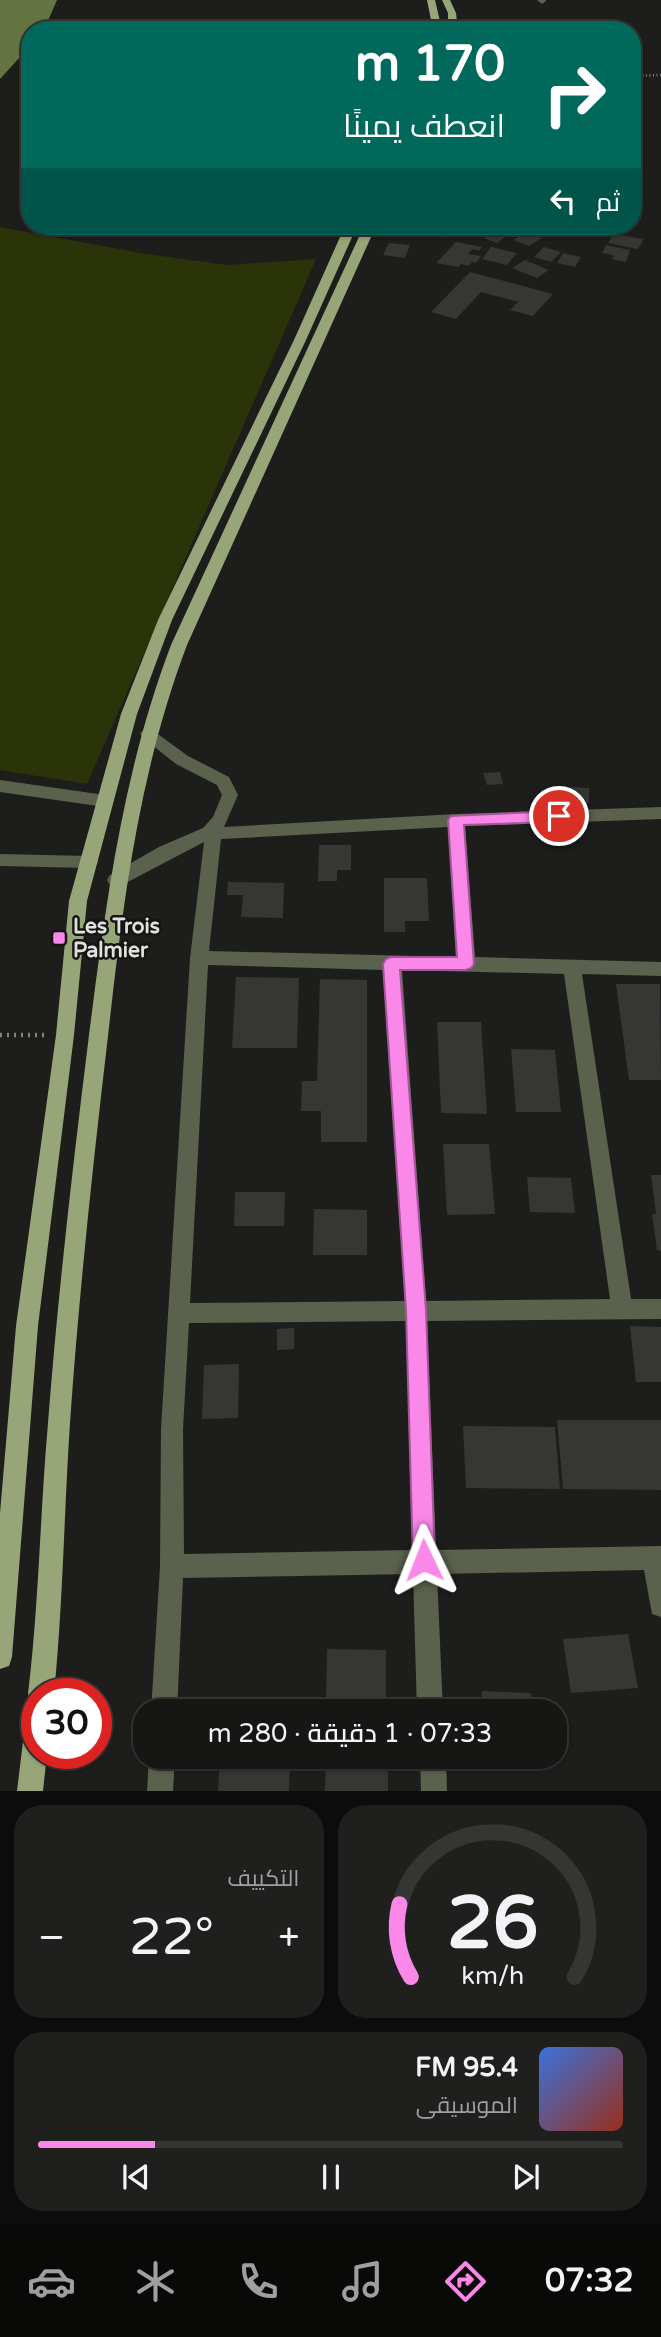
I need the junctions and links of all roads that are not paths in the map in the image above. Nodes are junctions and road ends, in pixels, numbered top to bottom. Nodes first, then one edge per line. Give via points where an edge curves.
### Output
1 (431, 0) edge
2 (446, 0) edge
3 (437, 21) edge
4 (452, 21) edge
5 (353, 235) edge
6 (354, 235) edge
7 (148, 733) junction
8 (0, 786) edge
9 (105, 801) junction
10 (661, 813) edge
11 (456, 820) junction
12 (209, 834) junction
13 (0, 860) edge
14 (89, 862) junction
15 (116, 880) junction
16 (199, 958) junction
17 (391, 964) junction
18 (466, 964) junction
19 (572, 967) junction
20 (661, 969) edge
21 (622, 1309) junction
22 (661, 1309) edge
23 (416, 1310) junction
24 (179, 1313) junction
25 (657, 1558) edge
26 (424, 1560) junction
27 (172, 1566) junction
28 (661, 1605) edge
29 (0, 1657) edge
30 (42, 1678) edge
31 (165, 1699) edge
32 (429, 1699) edge
33 (33, 1769) edge
34 (161, 1769) edge
35 (433, 1769) edge
36 (30, 1791) edge
37 (160, 1791) edge
38 (434, 1791) edge

1 - 3 main road
2 - 4 main road
5 - 9 main road via 165,620 129,713
6 - 7 main road via 179,645
7 - 12 street via 182,760 228,786 230,795
7 - 15 main road
8 - 9 street
9 - 14 main road
10 - 11 street
11 - 12 street
11 - 18 street
12 - 15 street
12 - 16 street
13 - 14 street
14 - 29 main road via 78,901 27,1326
15 - 30 main road via 59,1421
16 - 17 street
16 - 24 street
17 - 18 street
17 - 23 street
18 - 19 street
19 - 20 street
19 - 21 street
21 - 22 street
21 - 23 street
23 - 24 street
23 - 26 street
24 - 27 street via 172,1429
25 - 26 street
25 - 28 street
26 - 27 street
26 - 32 street
27 - 31 street
33 - 36 main road
34 - 37 street
35 - 38 street

